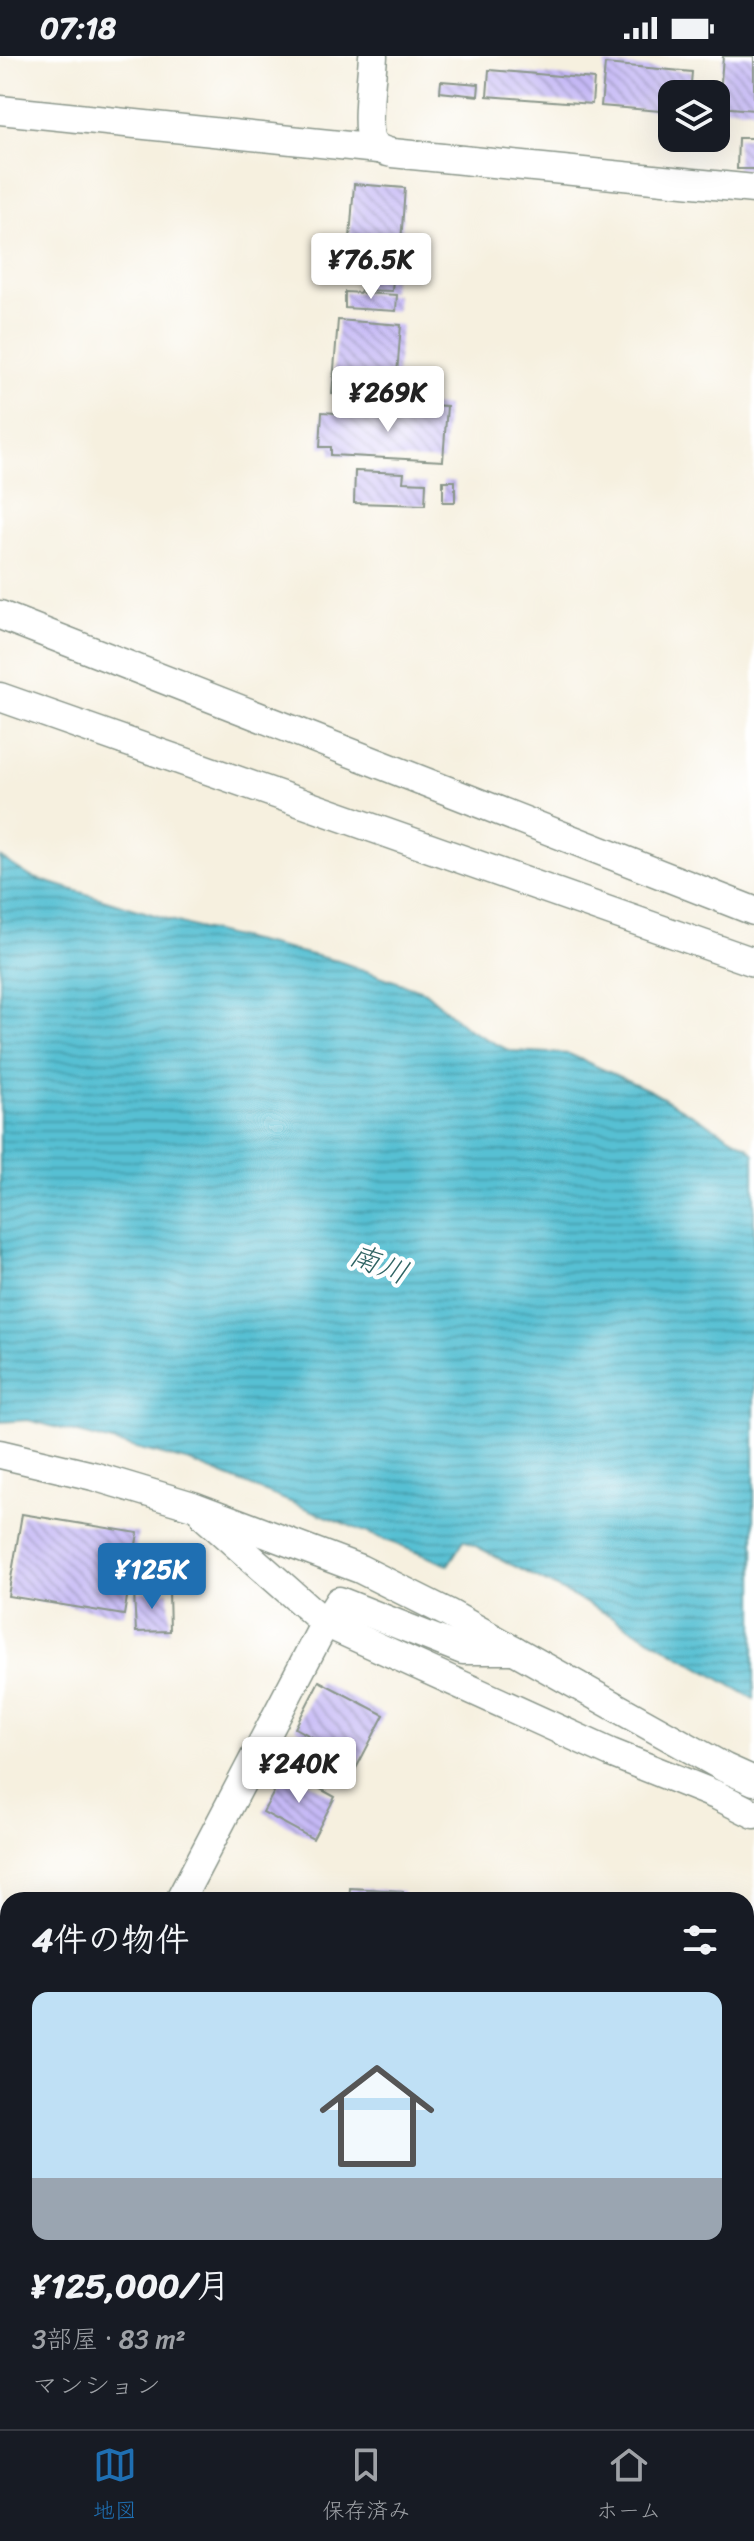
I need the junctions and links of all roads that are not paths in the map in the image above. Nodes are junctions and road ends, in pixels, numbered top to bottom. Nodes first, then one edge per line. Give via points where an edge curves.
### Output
1 (373, 56) edge
2 (0, 110) edge
3 (378, 149) junction
4 (754, 189) edge
5 (0, 615) edge
6 (0, 697) edge
7 (754, 911) edge
8 (754, 962) edge
9 (0, 1454) edge
10 (193, 1506) junction
11 (325, 1623) junction
12 (515, 1650) junction
13 (754, 1781) edge
14 (754, 1814) edge
15 (184, 1892) edge

1 - 3 street via 369,127
2 - 3 street
3 - 4 street
5 - 7 street
6 - 8 street
9 - 10 street
10 - 11 street
10 - 12 street via 360,1569
11 - 12 street via 339,1601 463,1650
11 - 14 street
11 - 15 street
12 - 13 street

